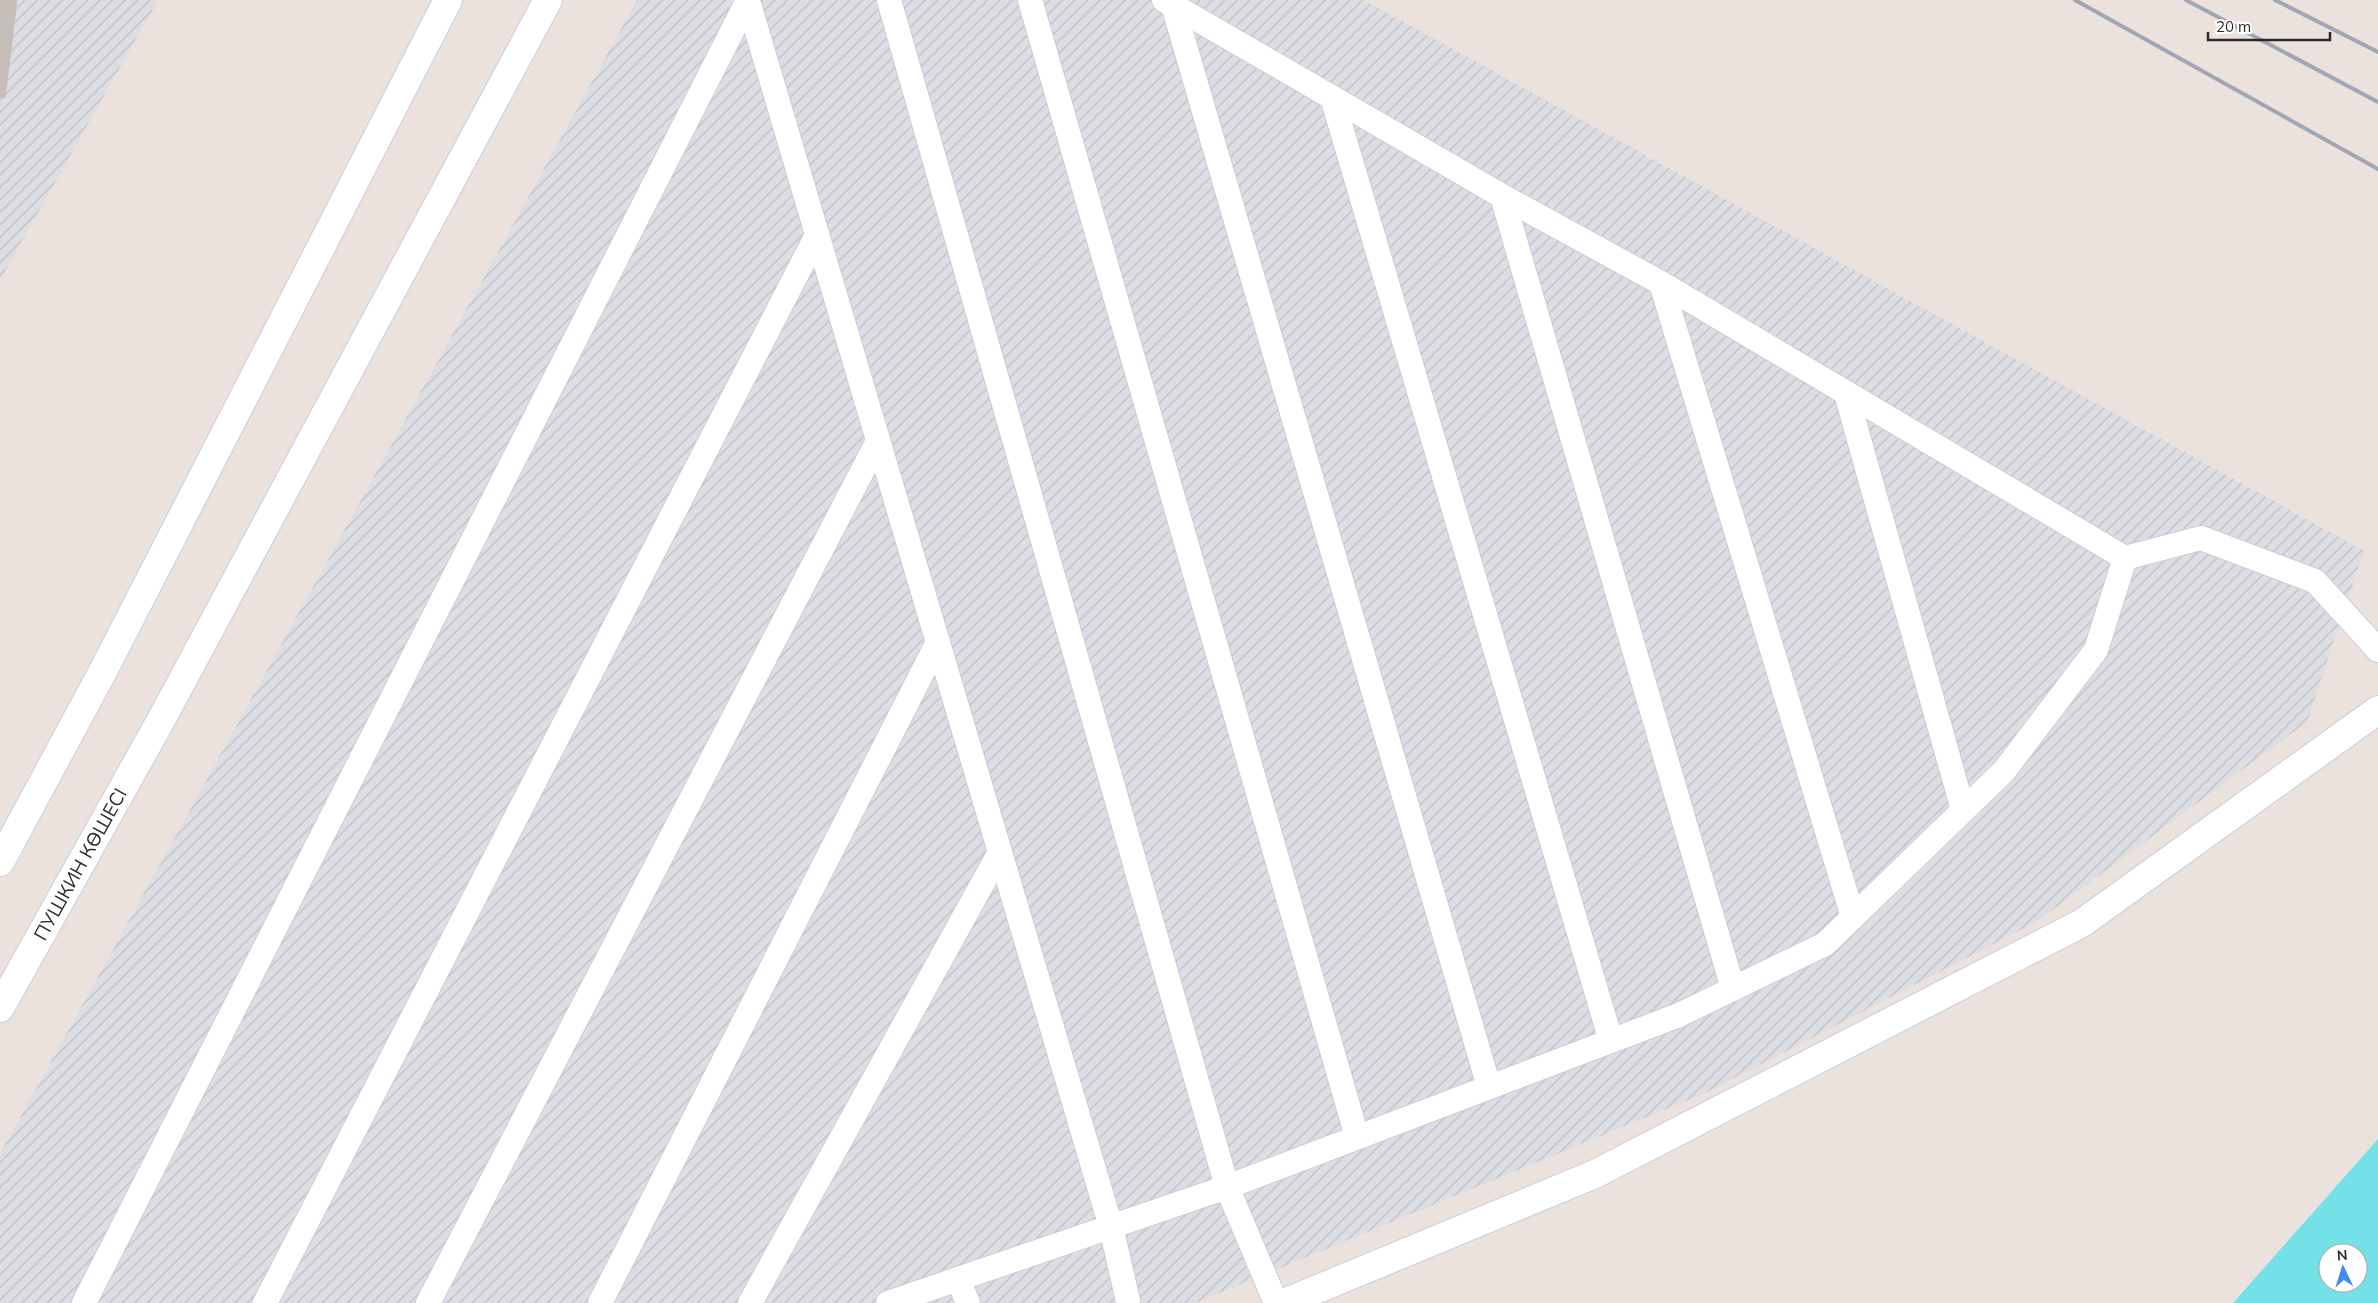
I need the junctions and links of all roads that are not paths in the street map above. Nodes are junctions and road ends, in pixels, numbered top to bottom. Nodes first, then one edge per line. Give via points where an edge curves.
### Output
1 (448, 0) edge
2 (548, 0) edge
3 (748, 0) edge
4 (889, 0) edge
5 (1030, 0) edge
6 (1168, 2) edge
7 (1332, 97) junction
8 (1502, 196) junction
9 (817, 235) junction
10 (1661, 283) junction
11 (1846, 393) junction
12 (878, 441) junction
13 (2124, 558) junction
14 (938, 642) junction
15 (2378, 650) edge
16 (2378, 710) edge
17 (1963, 810) junction
18 (1000, 852) junction
19 (0, 862) edge
20 (1853, 917) junction
21 (1733, 988) junction
22 (0, 1008) edge
23 (1611, 1041) junction
24 (1489, 1087) junction
25 (1357, 1138) junction
26 (1227, 1187) junction
27 (1111, 1227) junction
28 (958, 1279) junction
29 (1128, 1300) dead end
30 (84, 1303) edge
31 (265, 1303) edge
32 (428, 1303) edge
33 (600, 1303) edge
34 (750, 1303) edge
35 (888, 1303) edge
36 (968, 1303) edge
37 (1276, 1303) edge
38 (1284, 1303) edge

1 - 19 main road via 102,674
2 - 22 main road, ПУШКИН КӨШЕСІ via 161,720
3 - 9 lane
3 - 30 lane
4 - 26 lane
5 - 25 lane
6 - 7 lane
6 - 24 lane
7 - 8 lane
7 - 23 lane
8 - 10 lane
8 - 21 lane
9 - 12 lane
9 - 31 lane
10 - 11 lane
10 - 20 lane
11 - 13 lane
11 - 17 lane
12 - 14 lane
12 - 32 lane
13 - 15 lane via 2201,538 2315,581
13 - 17 lane via 2096,650 2004,771
14 - 18 lane
14 - 33 lane
16 - 38 main road via 2082,923 1595,1174
17 - 20 lane
18 - 27 lane
18 - 34 lane
20 - 21 lane via 1825,944
21 - 23 lane via 1679,1016
23 - 24 lane
24 - 25 lane
25 - 26 lane
26 - 27 lane
26 - 37 lane
27 - 28 lane
27 - 29 lane
28 - 35 lane
28 - 36 lane

